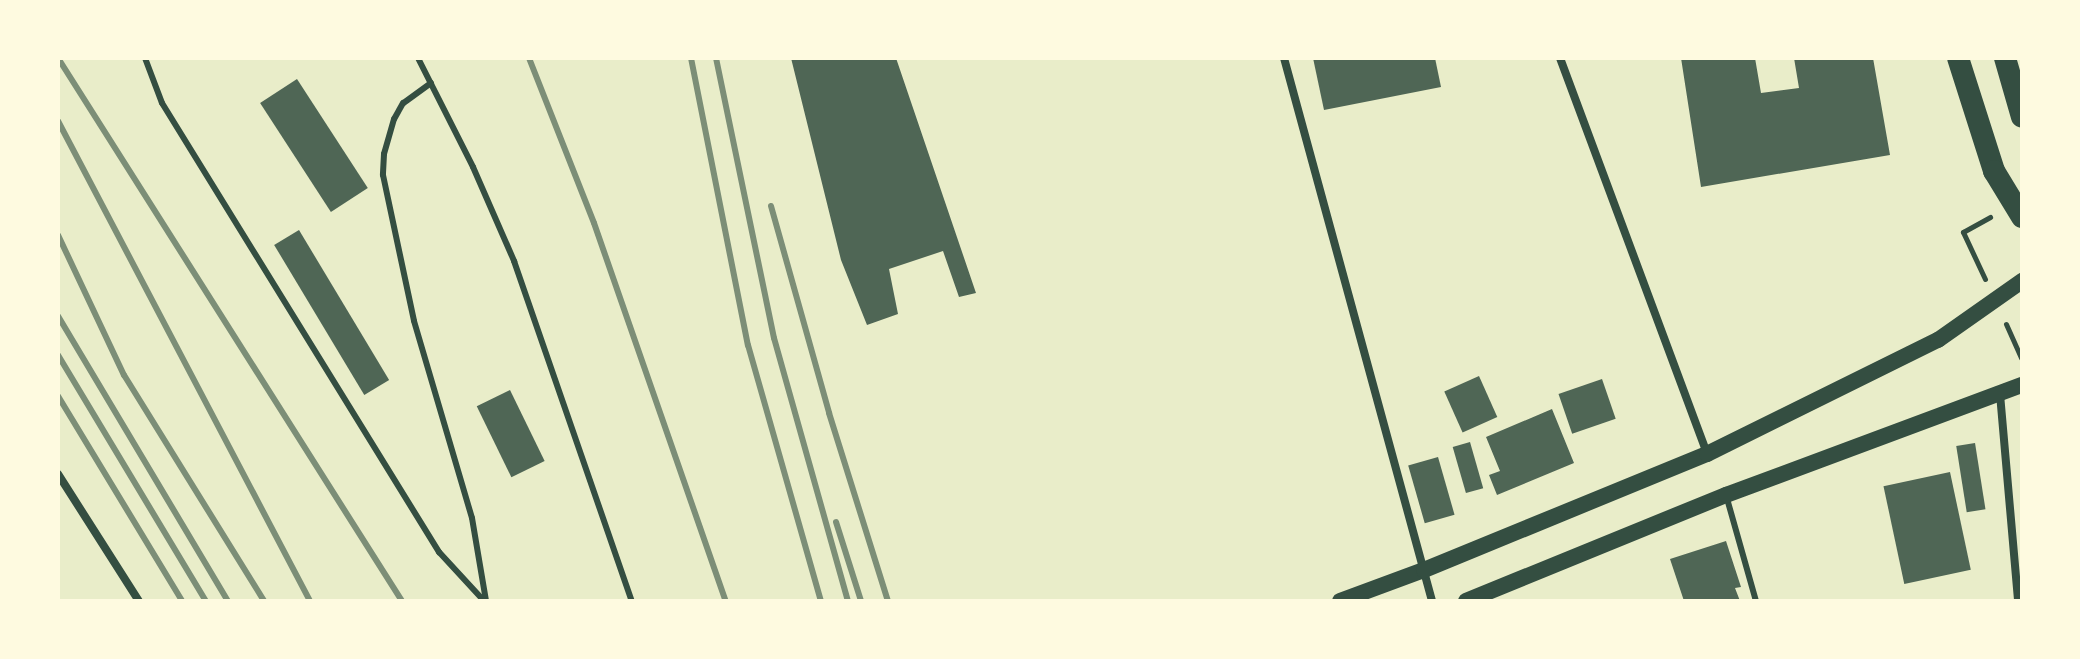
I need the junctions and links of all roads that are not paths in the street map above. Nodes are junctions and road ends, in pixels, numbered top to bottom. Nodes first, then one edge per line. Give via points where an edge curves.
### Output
1 (145, 58) edge
2 (418, 58) edge
3 (1284, 58) edge
4 (1560, 58) edge
5 (1958, 58) edge
6 (2005, 58) edge
7 (431, 83) junction
8 (2019, 92) edge
9 (2022, 117) edge
10 (2022, 217) edge
11 (2022, 281) edge
12 (2022, 385) edge
13 (2000, 393) junction
14 (1707, 454) junction
15 (58, 474) edge
16 (1726, 495) junction
17 (1424, 570) junction
18 (139, 601) edge
19 (485, 601) edge
20 (632, 601) edge
21 (1340, 601) edge
22 (1432, 601) edge
23 (1466, 601) edge
24 (1756, 601) edge
25 (2018, 601) edge

1 - 19 lane via 162,103 439,552
2 - 7 lane
3 - 17 street
4 - 14 street
5 - 10 highway via 1994,171
6 - 8 highway
7 - 19 lane via 403,103 394,119 383,175 414,321 472,518
7 - 20 lane via 514,261
8 - 9 highway
11 - 14 main road via 1938,340
12 - 13 main road
13 - 16 main road
13 - 25 street
14 - 17 main road
15 - 18 street
16 - 23 main road
16 - 24 lane
17 - 21 main road
17 - 22 street

